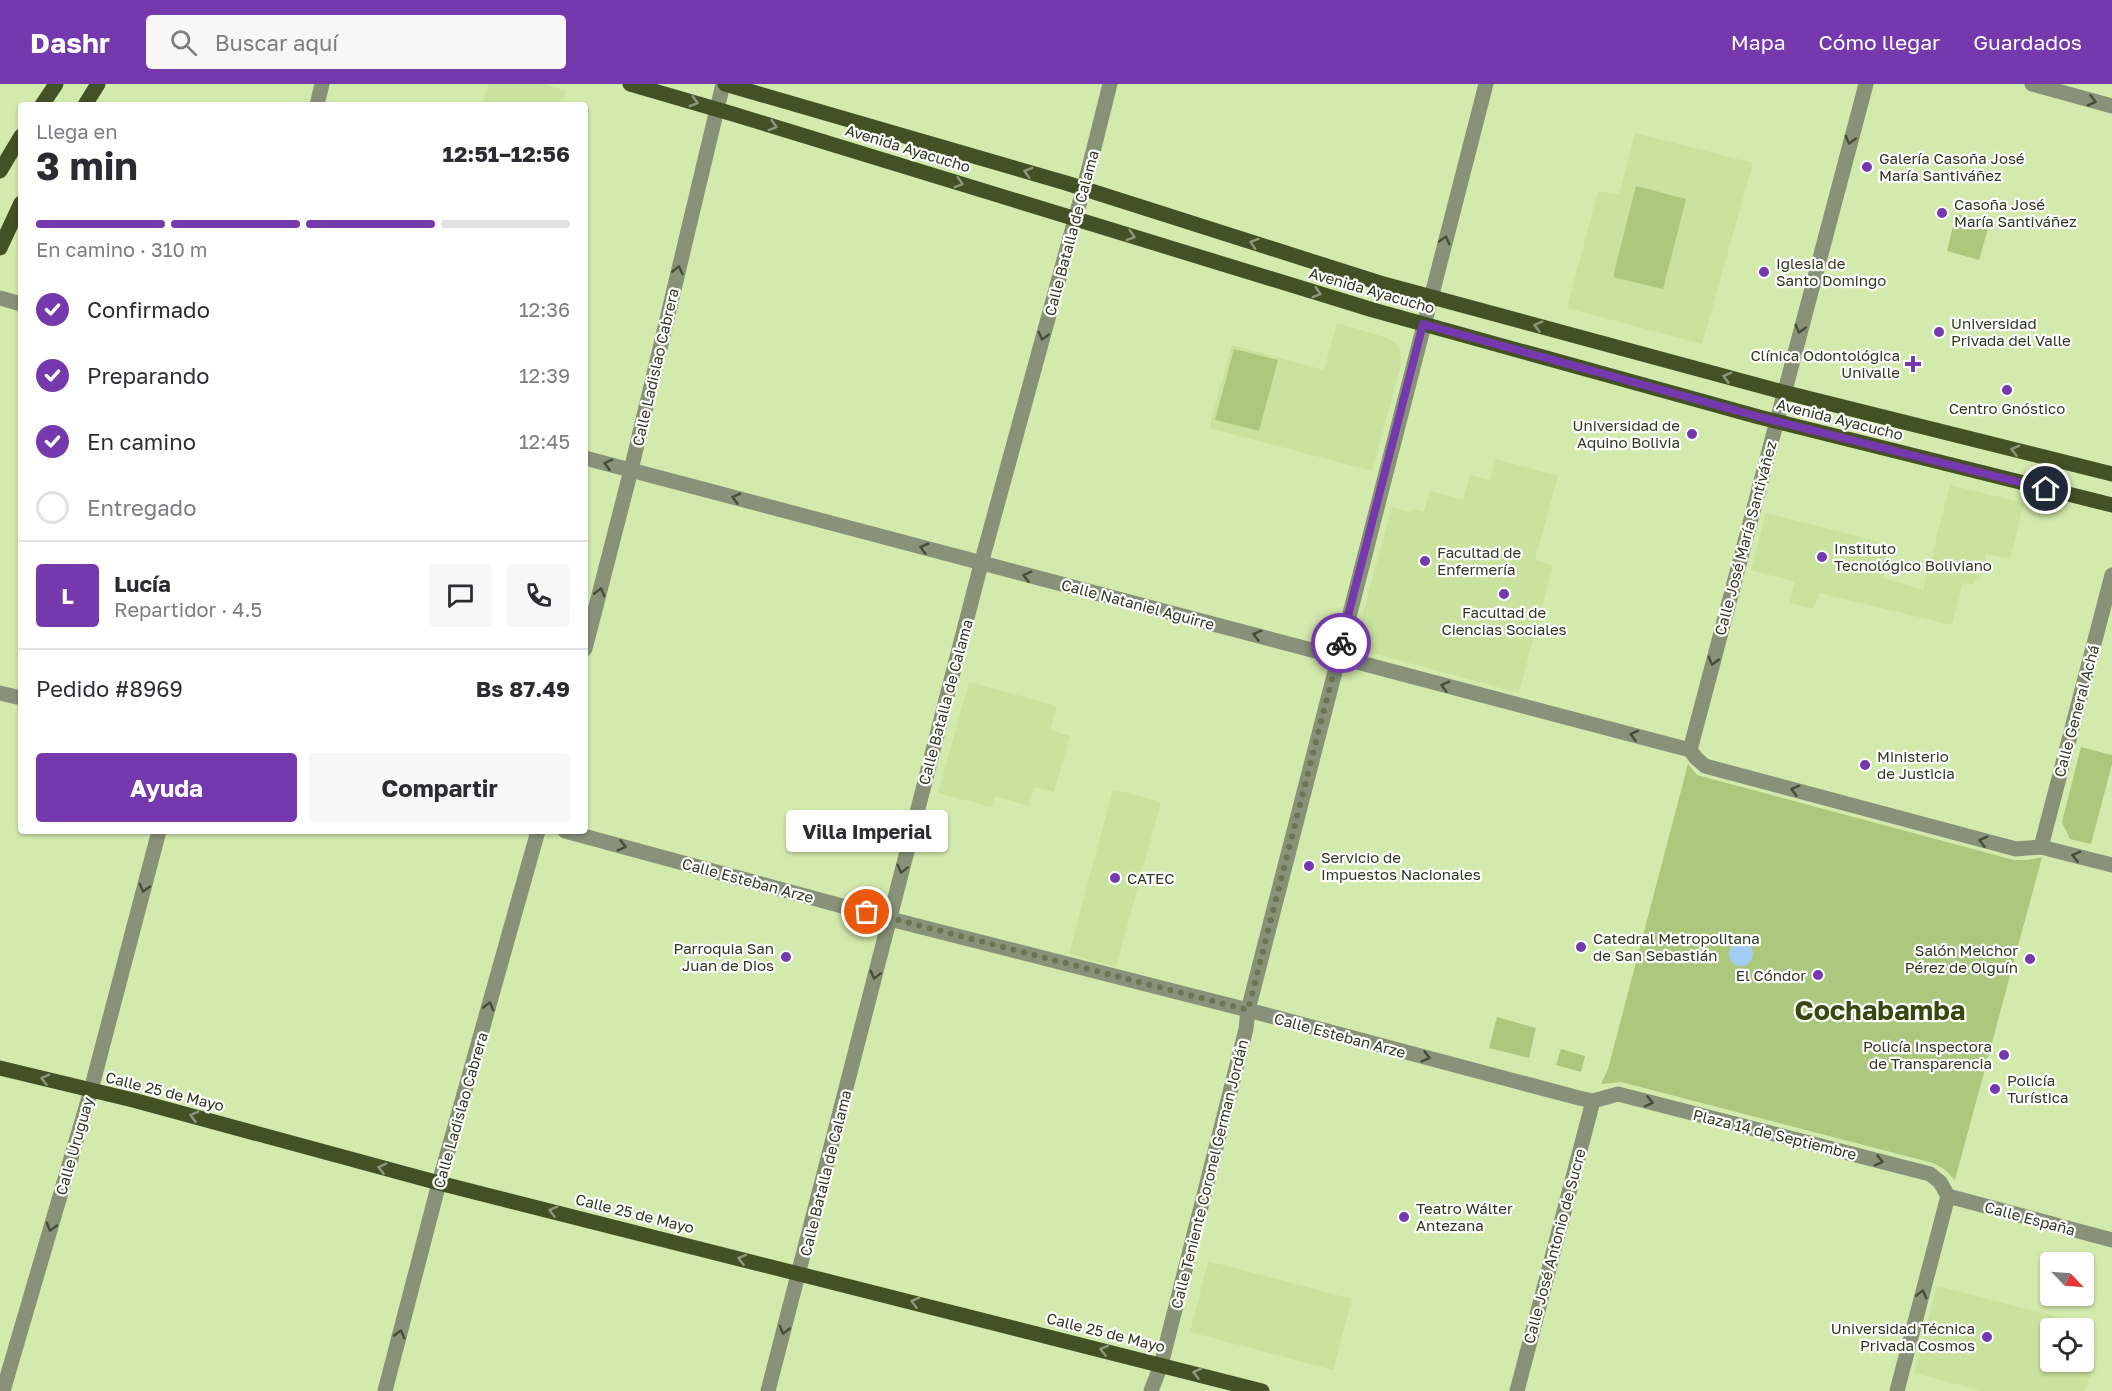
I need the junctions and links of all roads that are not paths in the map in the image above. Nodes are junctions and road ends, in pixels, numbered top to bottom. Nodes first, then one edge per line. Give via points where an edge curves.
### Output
1 (56, 84) edge
2 (98, 84) edge
3 (322, 84) edge
4 (630, 84) edge
5 (724, 84) edge
6 (1110, 84) edge
7 (1486, 84) edge
8 (1866, 84) edge
9 (2032, 84) edge
10 (44, 102) edge
11 (86, 102) edge
12 (318, 102) edge
13 (2112, 106) edge
14 (717, 109) junction
15 (18, 141) edge
16 (0, 171) edge
17 (1084, 189) junction
18 (18, 209) edge
19 (1075, 218) junction
20 (0, 248) edge
21 (1431, 297) junction
22 (0, 298) edge
23 (18, 303) edge
24 (1423, 324) junction
25 (1783, 392) junction
26 (1776, 421) junction
27 (588, 459) edge
28 (631, 470) junction
29 (2112, 474) edge
30 (2112, 506) edge
31 (981, 564) junction
32 (2112, 575) edge
33 (588, 637) edge
34 (1337, 657) junction
35 (0, 693) edge
36 (18, 697) edge
37 (1690, 750) junction
38 (158, 834) edge
39 (537, 834) edge
40 (576, 834) edge
41 (2041, 847) junction
42 (2112, 865) edge
43 (890, 918) junction
44 (1248, 1010) junction
45 (0, 1068) edge
46 (91, 1090) junction
47 (1593, 1101) junction
48 (439, 1183) junction
49 (1948, 1196) junction
50 (2112, 1240) edge
51 (799, 1273) junction
52 (1161, 1365) junction
53 (3, 1391) edge
54 (385, 1391) edge
55 (768, 1391) edge
56 (1151, 1391) edge
57 (1262, 1391) edge
58 (1516, 1391) edge
59 (1897, 1391) edge

1 - 10 main road
2 - 11 main road
3 - 12 street
4 -> 14 main road, Avenida Ayacucho
5 - 14 street, Calle Ladislao Cabrera
17 -> 5 main road, Avenida Ayacucho
6 - 17 street, Calle Batalla de Calama
21 -> 7 street, Calle Teniente Coronel German Jordán
8 -> 25 street, Calle José María Santiváñez
9 -> 13 street
14 -> 19 main road, Avenida Ayacucho
28 -> 14 street, Calle Ladislao Cabrera
15 - 16 main road
17 - 19 street, Calle Batalla de Calama
21 -> 17 main road, Avenida Ayacucho
18 - 20 main road
19 -> 24 main road, Avenida Ayacucho
19 -> 31 street, Calle Batalla de Calama
21 - 24 street, Calle Teniente Coronel German Jordán
25 -> 21 main road, Avenida Ayacucho
22 - 23 street
24 - 26 main road, Avenida Ayacucho
24 - 34 street, Calle Teniente Coronel German Jordán
25 - 26 street, Calle José María Santiváñez
29 -> 25 main road, Avenida Ayacucho
26 - 30 main road, Avenida Ayacucho
26 -> 37 street, Calle José María Santiváñez
28 -> 27 street, Calle Nataniel Aguirre
31 -> 28 street, Calle Nataniel Aguirre
33 -> 28 street, Calle Ladislao Cabrera
34 -> 31 street, Calle Nataniel Aguirre
31 -> 43 street, Calle Batalla de Calama
32 - 41 street, Calle General Achá
37 -> 34 street, Calle Nataniel Aguirre
34 - 44 street, Calle Teniente Coronel German Jordán
35 - 36 street
41 -> 37 street via 2016,849 1705,766
38 -> 46 street, Calle Uruguay
48 -> 39 street, Calle Ladislao Cabrera
40 -> 43 street, Calle Esteban Arze
42 -> 41 street
43 - 44 street, Calle Esteban Arze
43 -> 51 street, Calle Batalla de Calama
44 -> 47 street, Calle Esteban Arze
44 - 52 street, Calle Teniente Coronel German Jordán
46 -> 45 main road, Calle 25 de Mayo
48 -> 46 main road, Calle 25 de Mayo
46 -> 53 street, Calle Uruguay
47 -> 49 street, Plaza 14 de Septiembre via 1618,1094 1930,1174
47 - 58 street, Calle José Antonio de Sucre
51 -> 48 main road, Calle 25 de Mayo
54 -> 48 street, Calle Ladislao Cabrera
49 - 50 street, Calle España
59 -> 49 street
52 -> 51 main road, Calle 25 de Mayo
51 -> 55 street, Calle Batalla de Calama
52 - 56 street, Calle Teniente Coronel German Jordán
57 -> 52 main road, Calle 25 de Mayo

